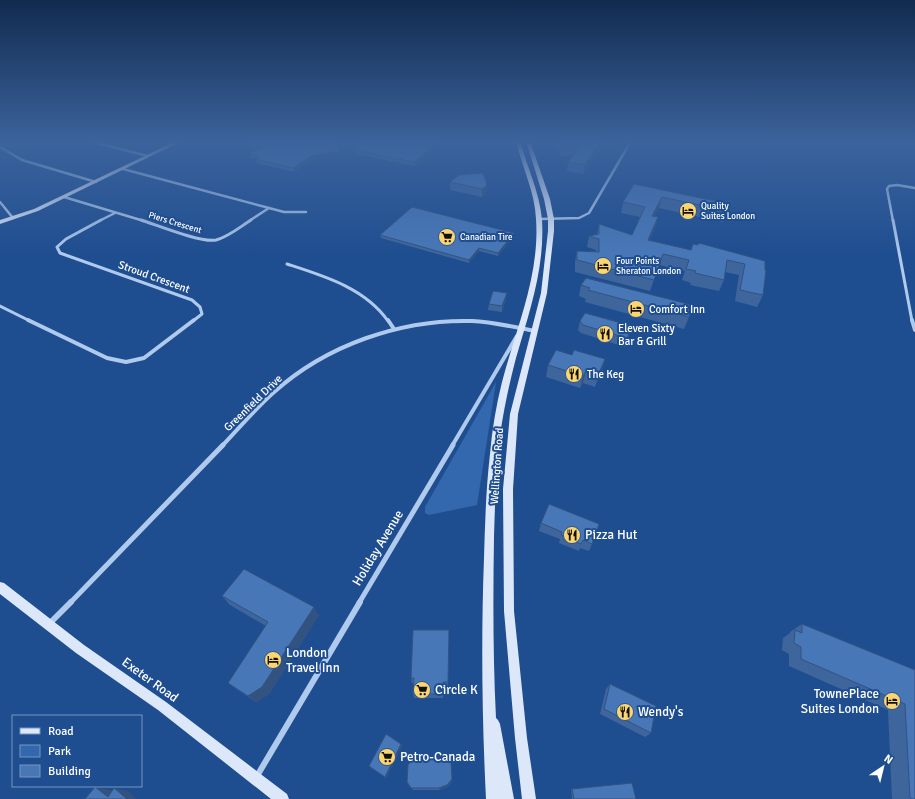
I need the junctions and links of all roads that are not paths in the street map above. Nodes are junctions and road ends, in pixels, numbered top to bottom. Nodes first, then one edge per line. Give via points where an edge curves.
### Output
1 (84, 178) edge
2 (104, 178) edge
3 (158, 178) edge
4 (529, 178) edge
5 (540, 178) edge
6 (610, 178) edge
7 (97, 182) junction
8 (915, 188) edge
9 (64, 197) junction
10 (0, 202) edge
11 (268, 208) junction
12 (306, 212) dead end
13 (115, 213) junction
14 (13, 218) junction
15 (539, 219) junction
16 (551, 219) junction
17 (0, 222) edge
18 (287, 264) dead end
19 (0, 306) edge
20 (394, 329) junction
21 (522, 329) junction
22 (915, 330) edge
23 (535, 331) junction
24 (0, 587) edge
25 (48, 625) junction
26 (489, 698) junction
27 (254, 779) junction
28 (282, 799) edge
29 (493, 799) edge
30 (508, 799) edge
31 (529, 799) edge

1 - 7 street
2 - 7 main road
3 - 11 street
4 - 15 main road, Wellington Road
5 - 16 main road, Wellington Road
6 - 16 street via 589,213 579,218
7 - 9 main road
8 - 22 street via 897,185 887,188
9 - 13 street, Piers Crescent
9 - 14 main road
10 - 14 street
11 - 12 street via 284,212
11 - 13 street, Piers Crescent via 230,234 215,240 203,239
13 - 19 street, Stroud Crescent via 66,239 57,247 60,253 192,300 200,307 202,314 144,358 124,363 107,358
14 - 17 main road
15 - 16 street
15 - 21 main road, Wellington Road via 532,292
16 - 23 main road, Wellington Road via 544,293
18 - 20 street via 350,288 381,311
20 - 21 street, Greenfield Drive via 427,323 470,321 500,323
20 - 25 street, Greenfield Drive via 353,342 318,360 273,393
21 - 23 street, Greenfield Drive
21 - 26 main road, Wellington Road via 501,405 490,488 487,602
21 - 27 street, Holiday Avenue
23 - 31 main road, Wellington Road via 514,414 508,489 509,611
24 - 25 main road, Exeter Road
25 - 27 main road, Exeter Road via 155,701
26 - 29 main road, Wellington Road
26 - 30 main road
27 - 28 main road, Exeter Road

